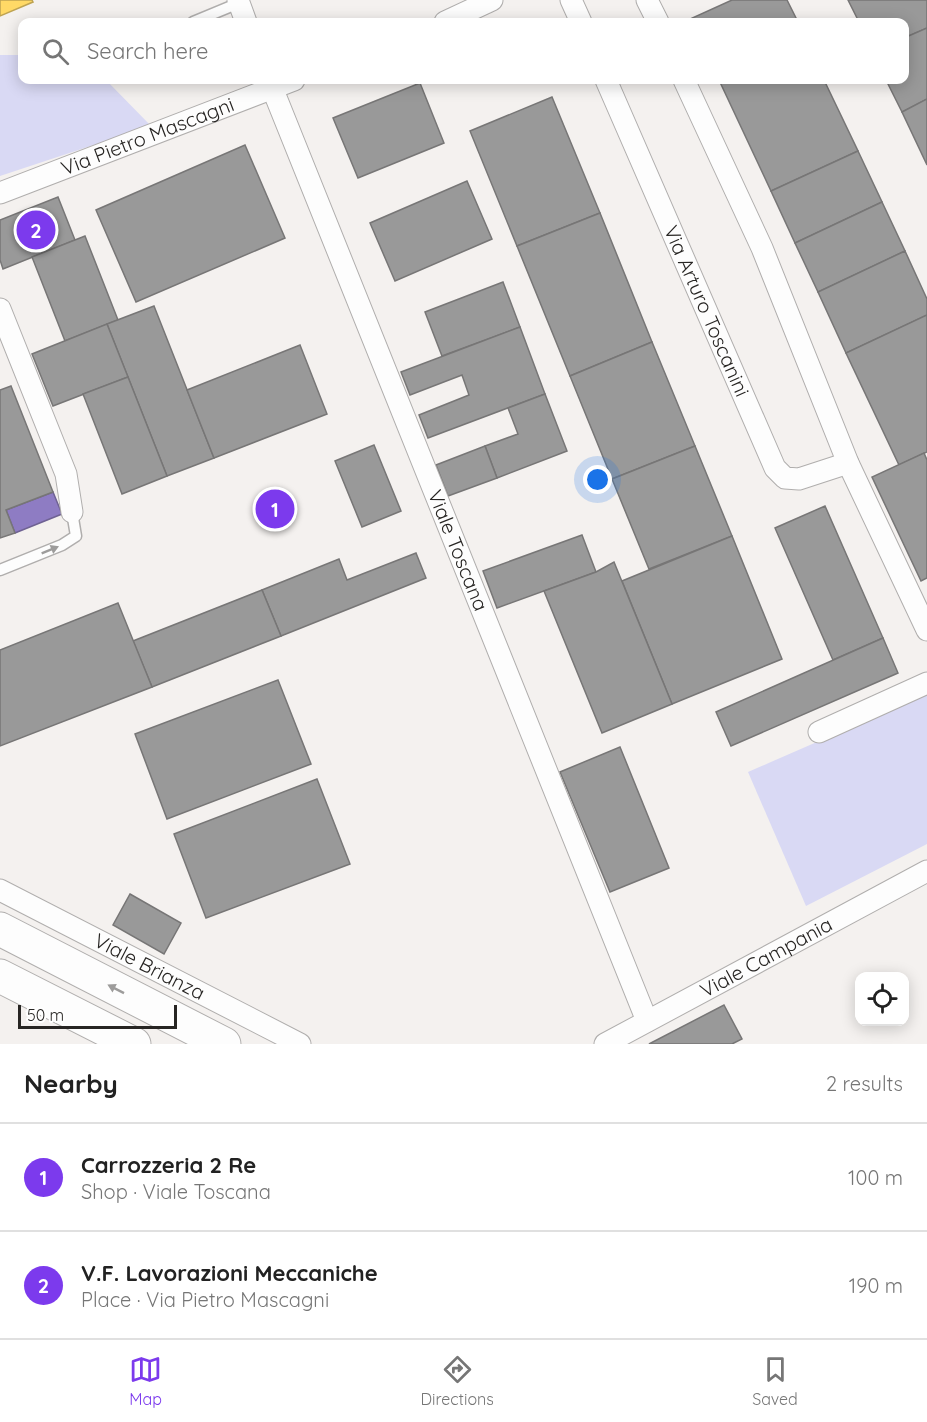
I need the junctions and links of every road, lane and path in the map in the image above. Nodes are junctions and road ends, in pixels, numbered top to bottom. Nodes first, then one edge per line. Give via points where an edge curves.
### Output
1 (492, 0) edge
2 (571, 0) edge
3 (647, 0) edge
4 (241, 9) edge
5 (208, 18) edge
6 (454, 18) edge
7 (579, 18) edge
8 (656, 18) edge
9 (268, 84) edge
10 (270, 84) edge
11 (608, 84) edge
12 (686, 84) edge
13 (0, 193) edge
14 (0, 309) edge
15 (848, 463) junction
16 (72, 512) joint
17 (0, 570) edge
18 (927, 630) edge
19 (927, 683) edge
20 (819, 732) dead end
21 (927, 871) edge
22 (0, 890) edge
23 (0, 929) edge
24 (0, 976) edge
25 (647, 1021) junction
26 (134, 1044) edge
27 (224, 1044) edge
28 (300, 1044) edge
29 (605, 1044) edge

1 - 6 street
2 - 7 street
3 - 8 street
4 - 5 lane
9 - 13 street, Via Pietro Mascagni
10 - 25 street, Viale Toscana
11 - 15 street, Via Arturo Toscanini via 775,468 785,478 799,479
12 - 15 street via 762,248
14 - 16 street via 66,474
15 - 18 street
17 -> 16 lane via 76,536
19 - 20 street
21 - 25 street, Viale Campania
22 - 28 street, Viale Brianza
27 -> 23 highway
24 - 26 highway
25 - 29 street, Viale Campania

